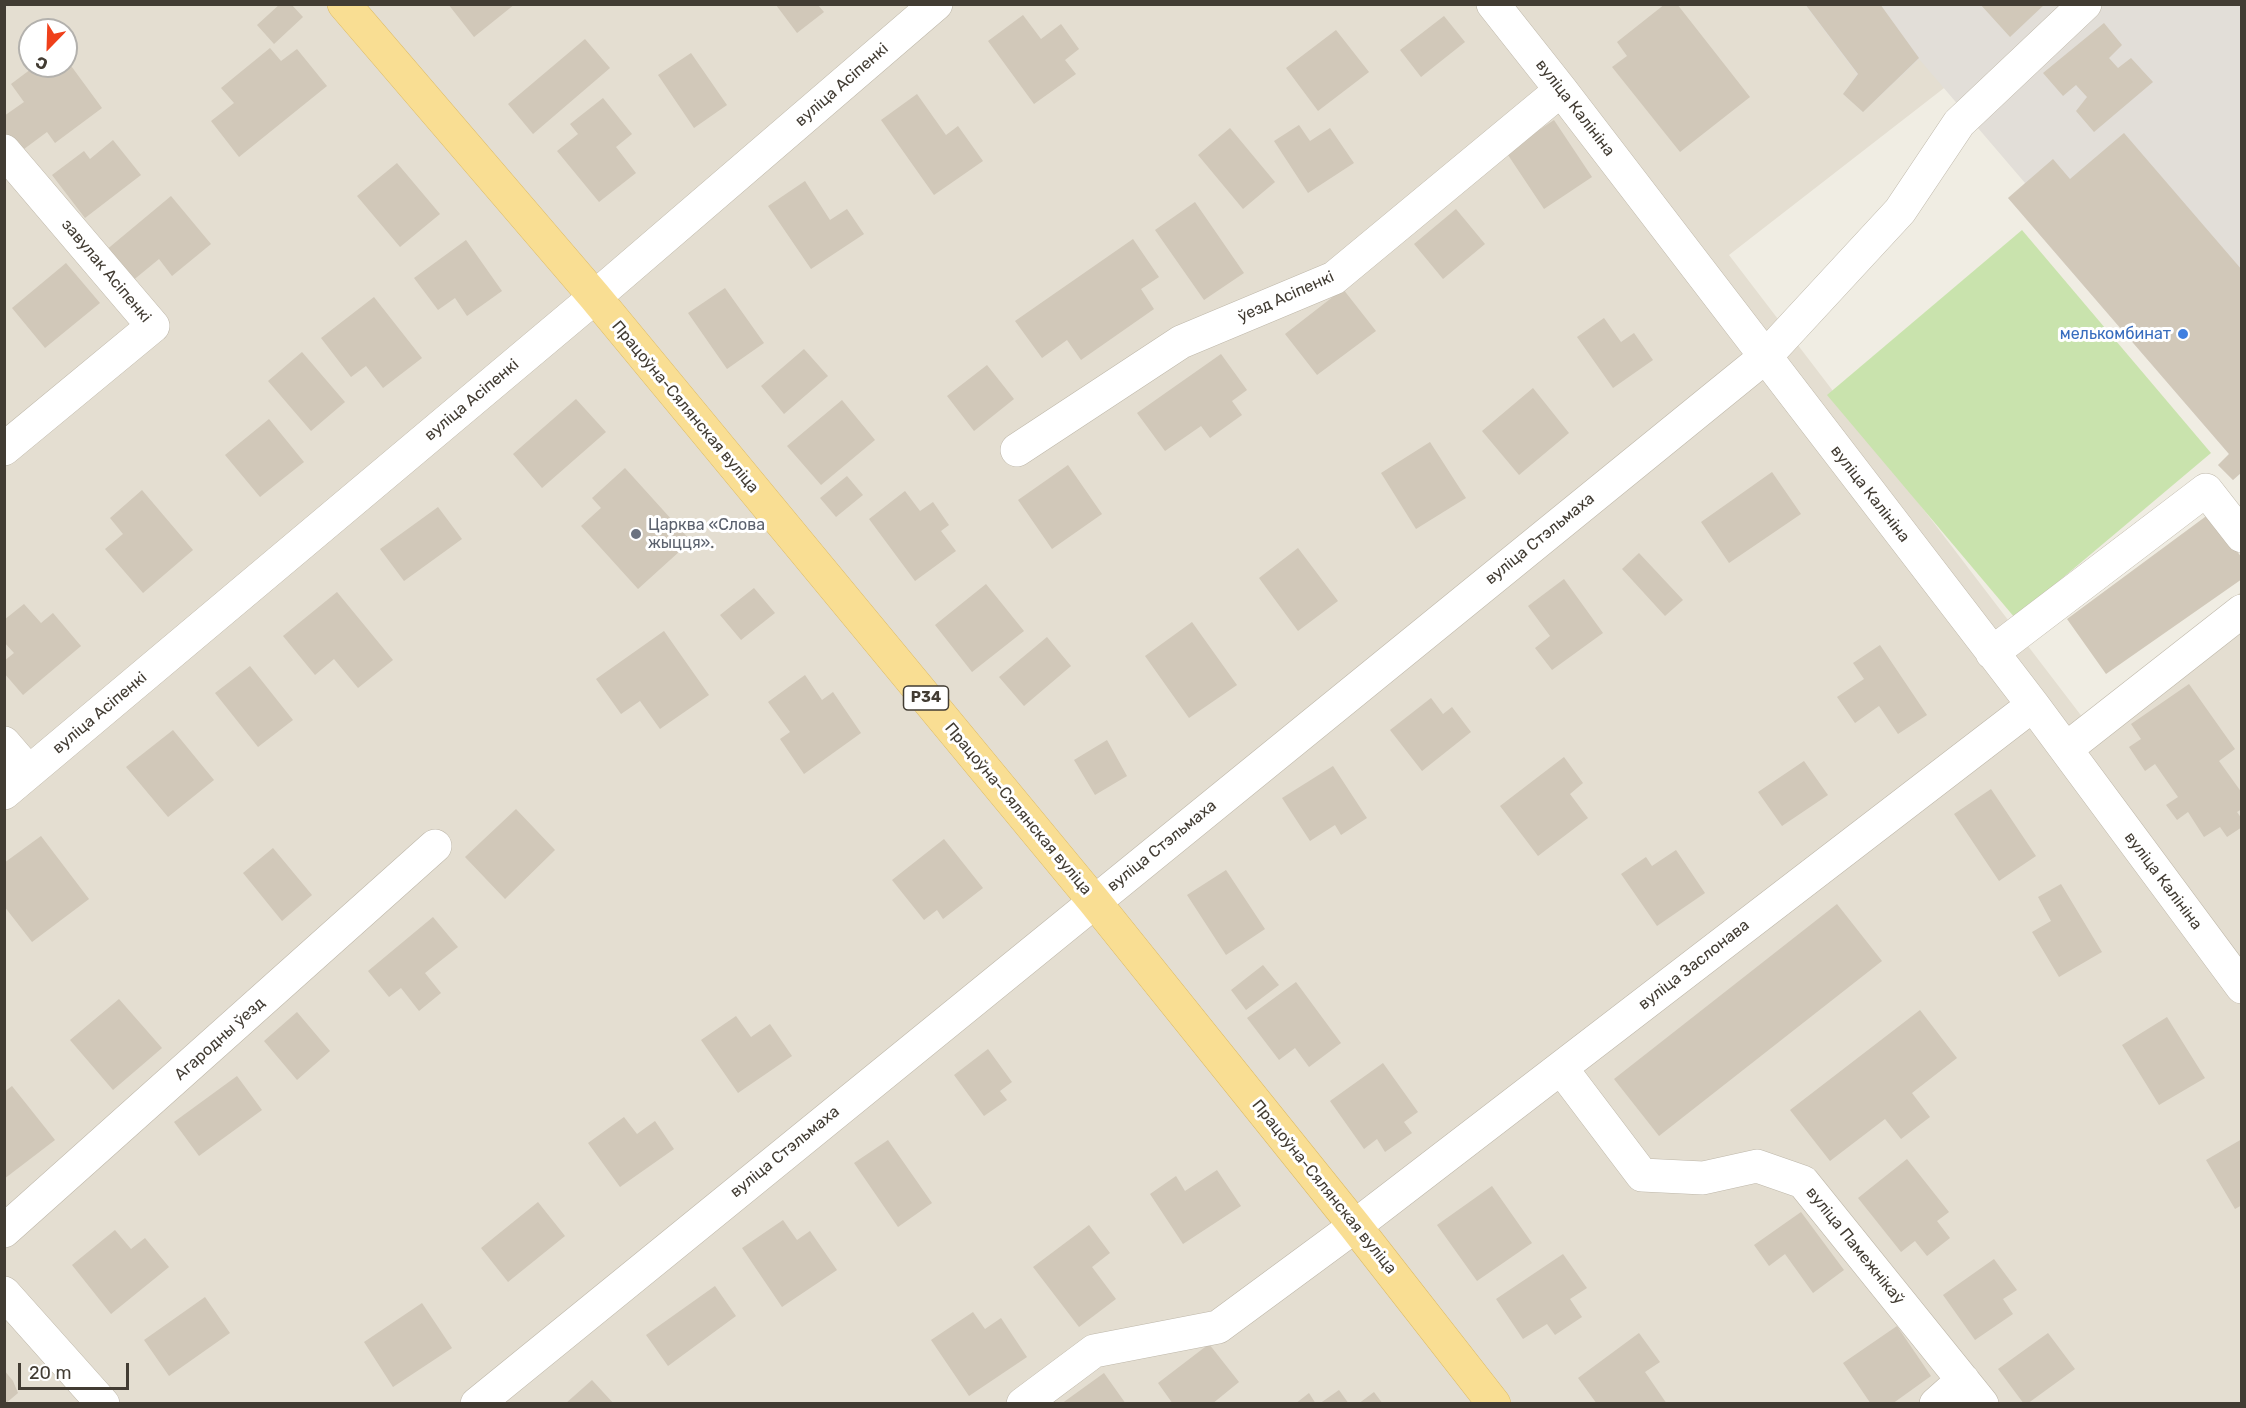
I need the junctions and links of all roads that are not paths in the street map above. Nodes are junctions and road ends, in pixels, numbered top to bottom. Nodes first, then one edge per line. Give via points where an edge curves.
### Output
1 (344, 4) edge
2 (936, 4) edge
3 (1493, 4) edge
4 (2085, 4) edge
5 (1561, 90) junction
6 (4, 151) edge
7 (595, 297) junction
8 (1765, 357) junction
9 (4, 449) edge
10 (1017, 450) dead end
11 (2241, 536) edge
12 (2241, 611) edge
13 (1992, 653) junction
14 (2033, 705) junction
15 (4, 743) edge
16 (2066, 749) junction
17 (17, 783) edge
18 (435, 846) dead end
19 (1094, 901) junction
20 (2241, 987) edge
21 (1561, 1068) junction
22 (1355, 1226) junction
23 (4, 1231) edge
24 (4, 1293) edge
25 (1972, 1392) edge
26 (1491, 1402) edge
27 (103, 1404) edge
28 (477, 1404) edge
29 (1023, 1404) edge
30 (1936, 1404) edge

1 - 7 main road, Працоўна-Сялянская вуліца / Р34
2 - 7 street, вуліца Асіпенкі
3 - 5 street, вуліца Калініна
4 - 8 street, вуліца Стэльмаха via 1959,123 1900,211
5 - 8 street, вуліца Калініна
5 - 10 street, ўезд Асіпенкі via 1334,278 1182,342
6 - 9 street, завулак Асіпенкі via 153,326
7 - 17 street, вуліца Асіпенкі
7 - 19 main road, Працоўна-Сялянская вуліца / Р34
8 - 13 street, вуліца Калініна
8 - 19 street, вуліца Стэльмаха
11 - 13 street via 2206,490
12 - 16 street
13 - 14 street, вуліца Калініна
14 - 16 street, вуліца Калініна
14 - 21 street, вуліца Заслонава
15 - 17 street
16 - 20 street, вуліца Калініна
18 - 23 street, Агародны ўезд
19 - 22 main road, Працоўна-Сялянская вуліца / Р34
19 - 28 street, вуліца Стэльмаха
21 - 22 street, вуліца Заслонава
21 - 25 street, вуліца Памежнікаў via 1642,1175 1702,1178 1757,1166 1803,1182
22 - 26 main road, Працоўна-Сялянская вуліца / Р34
22 - 29 street, вуліца Заслонава via 1218,1327 1094,1351
24 - 27 street
25 - 30 street

